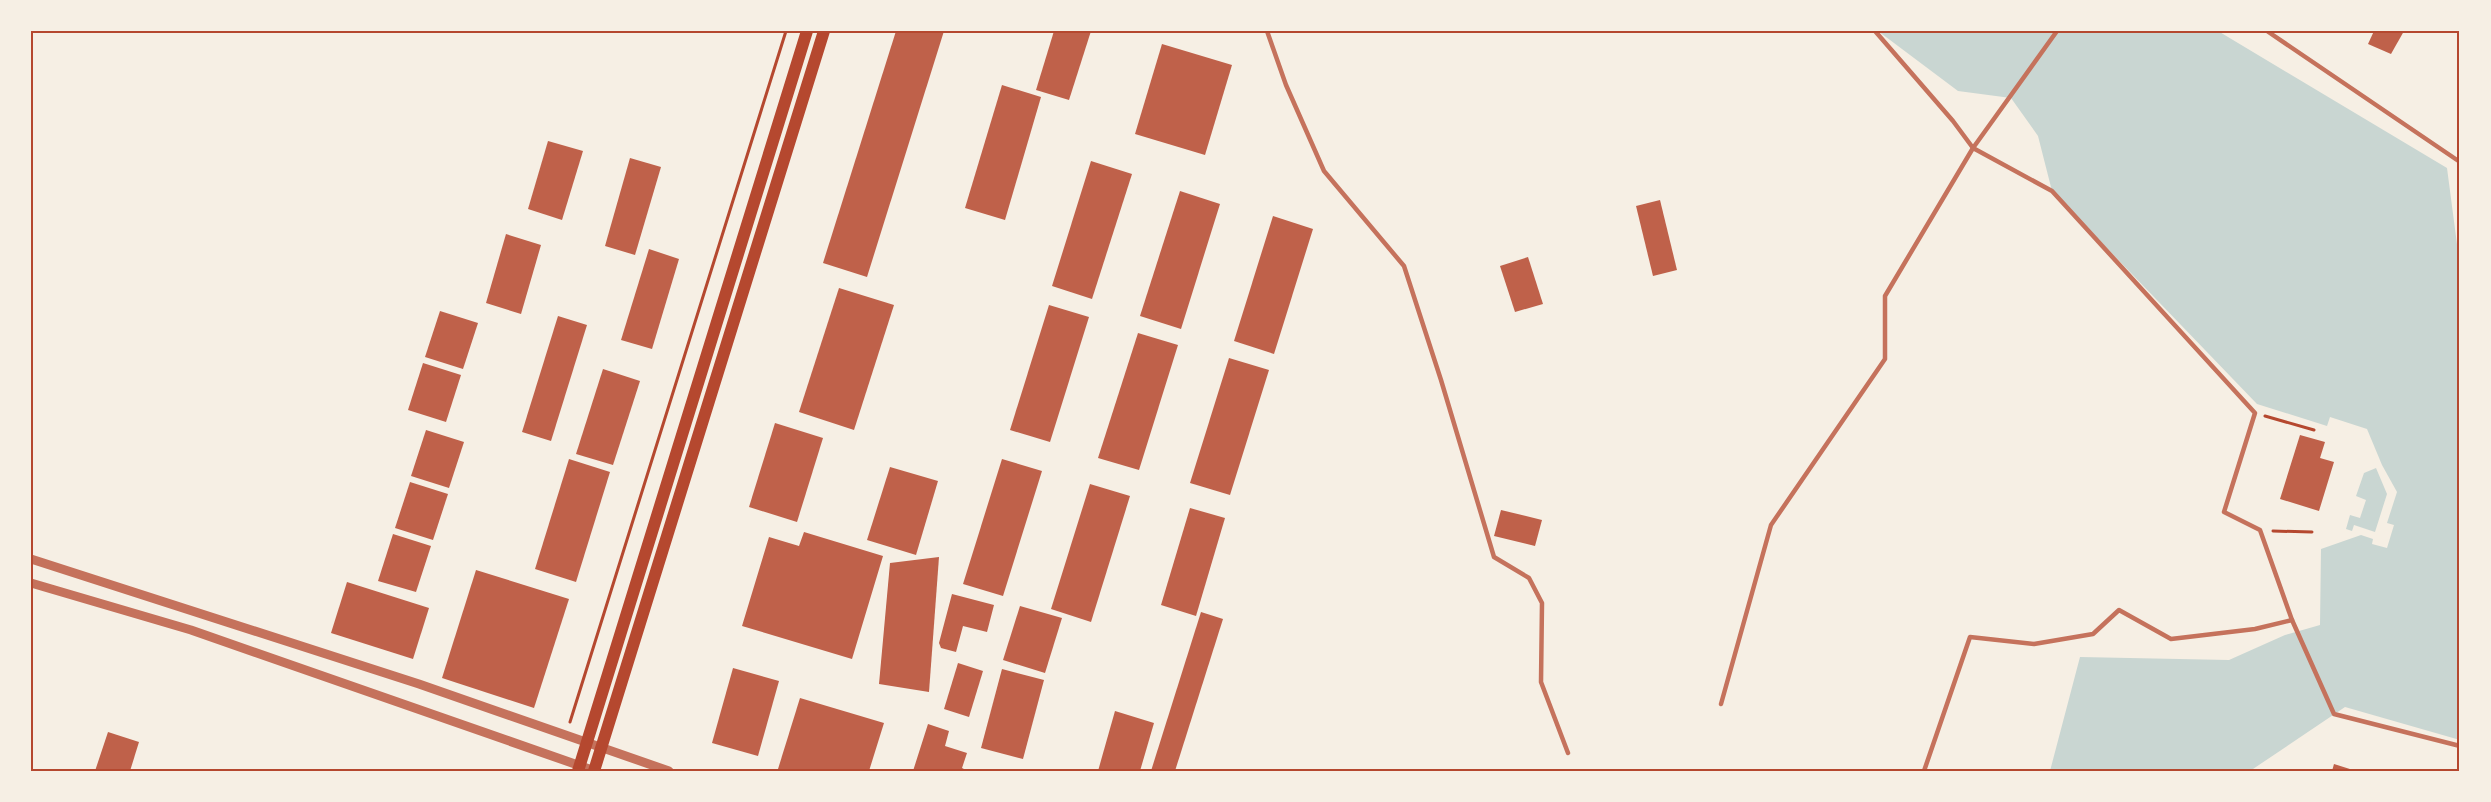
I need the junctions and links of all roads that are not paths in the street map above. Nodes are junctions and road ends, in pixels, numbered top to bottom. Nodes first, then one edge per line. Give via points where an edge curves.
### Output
1 (807, 31) edge
2 (824, 31) edge
3 (1267, 31) edge
4 (1876, 31) edge
5 (2057, 31) edge
6 (2268, 31) edge
7 (1972, 148) junction
8 (2460, 162) edge
9 (31, 559) edge
10 (31, 583) edge
11 (2292, 620) junction
12 (1720, 704) dead end
13 (587, 742) junction
14 (2460, 746) edge
15 (602, 748) junction
16 (1568, 753) dead end
17 (579, 768) edge
18 (595, 771) edge
19 (669, 771) edge
20 (1924, 771) edge

1 - 13 main road
2 - 15 main road
3 - 16 street via 1286,85 1324,170 1404,266 1494,558 1529,578 1542,603 1541,682
4 - 7 street
5 - 7 street
6 - 8 street
7 - 11 street via 2052,191 2255,413 2224,512 2260,530
7 - 12 street via 1884,296 1885,358 1771,525
9 - 13 street via 197,611
10 - 17 street via 191,630
11 - 14 street via 2334,714
11 - 20 street via 2255,629 2171,639 2119,610 2093,634 2034,644 1970,637
13 - 15 street
13 - 17 main road
15 - 18 main road
15 - 19 street
17 - 18 street

